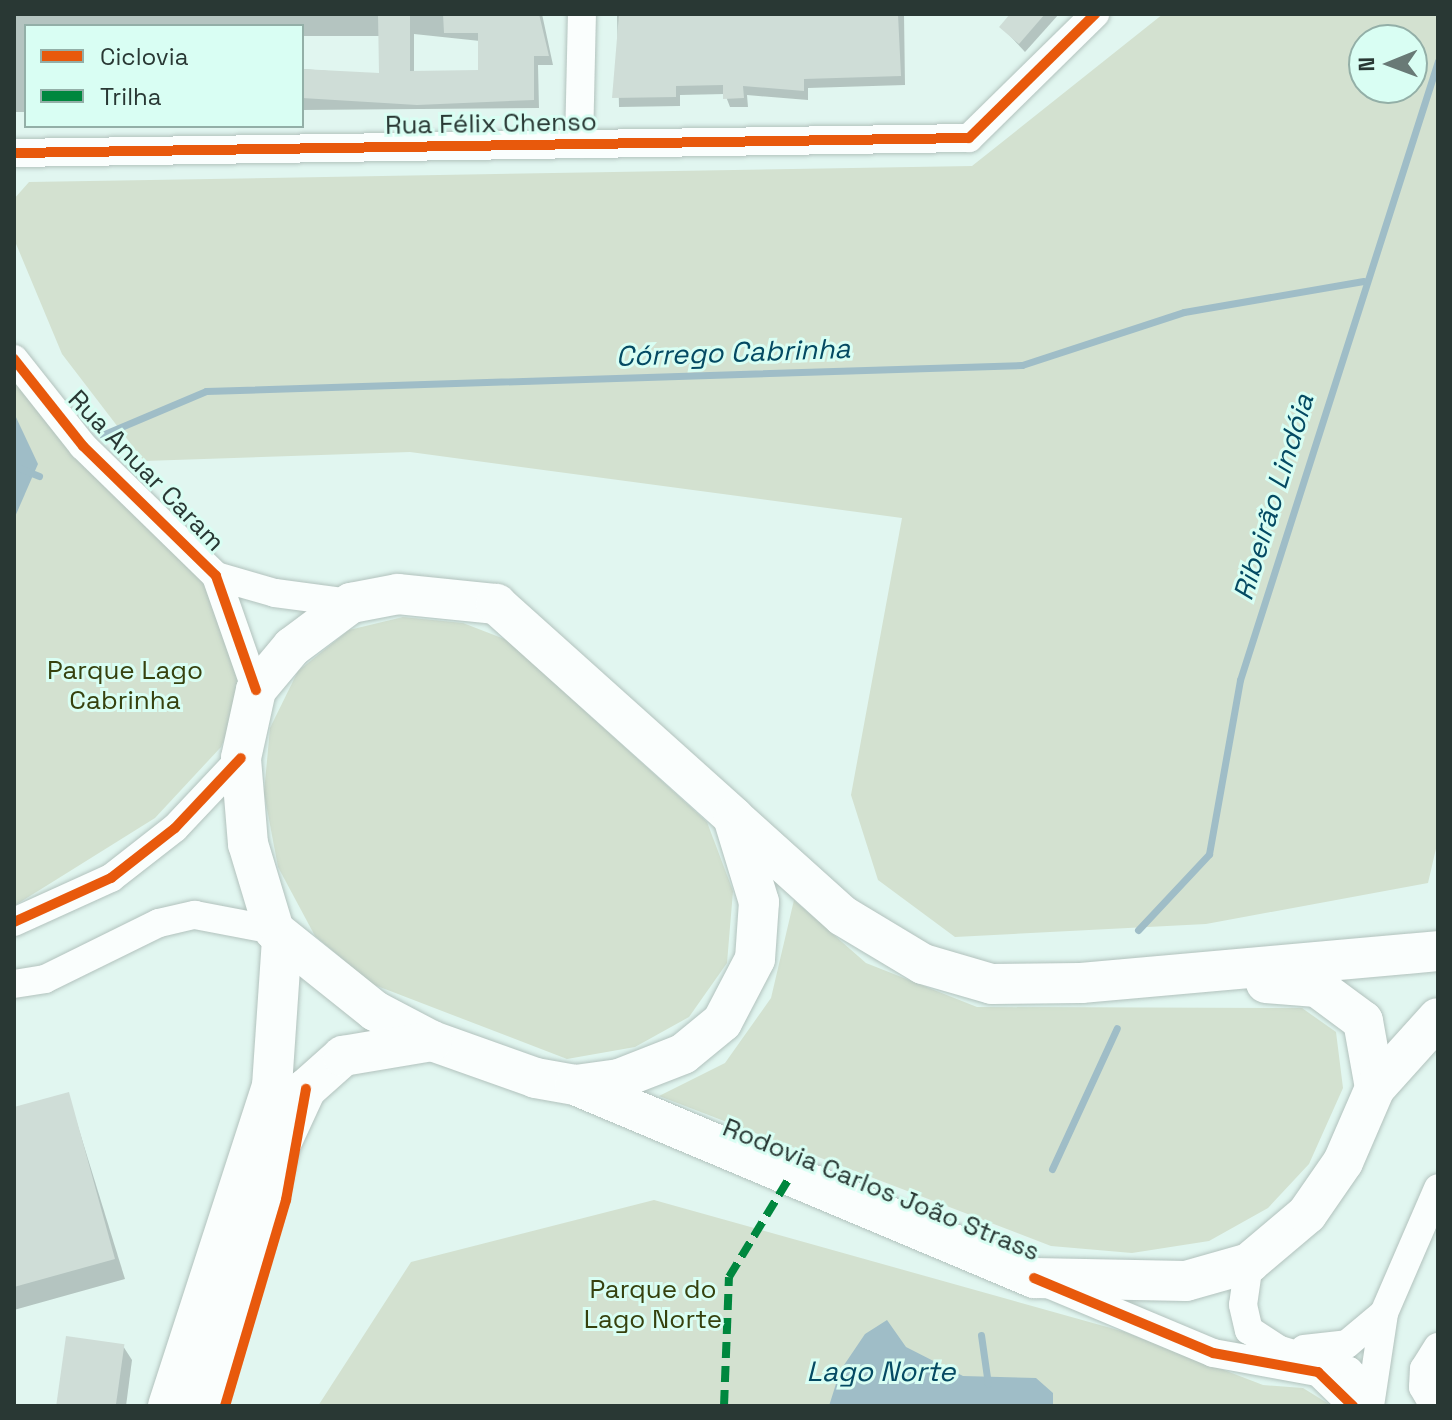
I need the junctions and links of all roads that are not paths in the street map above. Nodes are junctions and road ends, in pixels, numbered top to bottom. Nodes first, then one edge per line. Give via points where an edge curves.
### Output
1 (582, 14) edge
2 (1095, 14) edge
3 (579, 144) junction
4 (14, 153) edge
5 (14, 359) edge
6 (216, 576) junction
7 (351, 603) junction
8 (256, 690) junction
9 (241, 758) junction
10 (733, 817) junction
11 (14, 922) edge
12 (278, 935) junction
13 (1438, 951) edge
14 (1175, 974) junction
15 (14, 984) edge
16 (1438, 1018) edge
17 (432, 1041) junction
18 (575, 1085) junction
19 (1375, 1088) junction
20 (1438, 1188) edge
21 (1249, 1263) junction
22 (1034, 1278) junction
23 (1384, 1313) junction
24 (1438, 1347) edge
25 (1280, 1350) junction
26 (1364, 1402) edge
27 (168, 1406) edge
28 (202, 1406) edge
29 (1434, 1406) edge

1 - 3 street
2 - 3 street, Rua Félix Chenso via 969,138
3 - 4 street, Rua Félix Chenso
5 - 6 street, Rua Anuar Caram via 83,446
6 - 7 street via 275,593
6 - 8 street
7 - 8 highway via 292,647
7 - 10 highway via 398,594 496,604
8 - 9 highway
9 - 11 street via 175,828 111,878
9 - 12 highway via 248,844
10 - 14 highway via 843,916 923,964 992,984
10 - 18 highway via 759,902 755,959 741,990 722,1022 683,1054 619,1079
12 - 15 street via 195,915 159,923 45,979
12 - 17 highway, Rodovia Carlos João Strass via 375,1011
12 - 27 highway via 272,1086
13 - 14 highway
14 - 19 highway via 1317,987 1363,1021
16 - 19 highway, Rodovia Carlos João Strass
17 - 18 highway, Rodovia Carlos João Strass
17 - 28 highway via 343,1056 306,1089 281,1143
18 - 22 highway, Rodovia Carlos João Strass
19 - 21 highway, Rodovia Carlos João Strass via 1343,1162 1307,1214
20 - 23 street
21 - 22 highway, Rodovia Carlos João Strass via 1186,1281
21 - 25 street via 1243,1305 1249,1330
22 - 26 street via 1213,1353 1318,1372
23 - 25 street via 1347,1344
23 - 26 street
24 - 29 street via 1430,1352 1423,1387
25 - 26 street via 1328,1360

